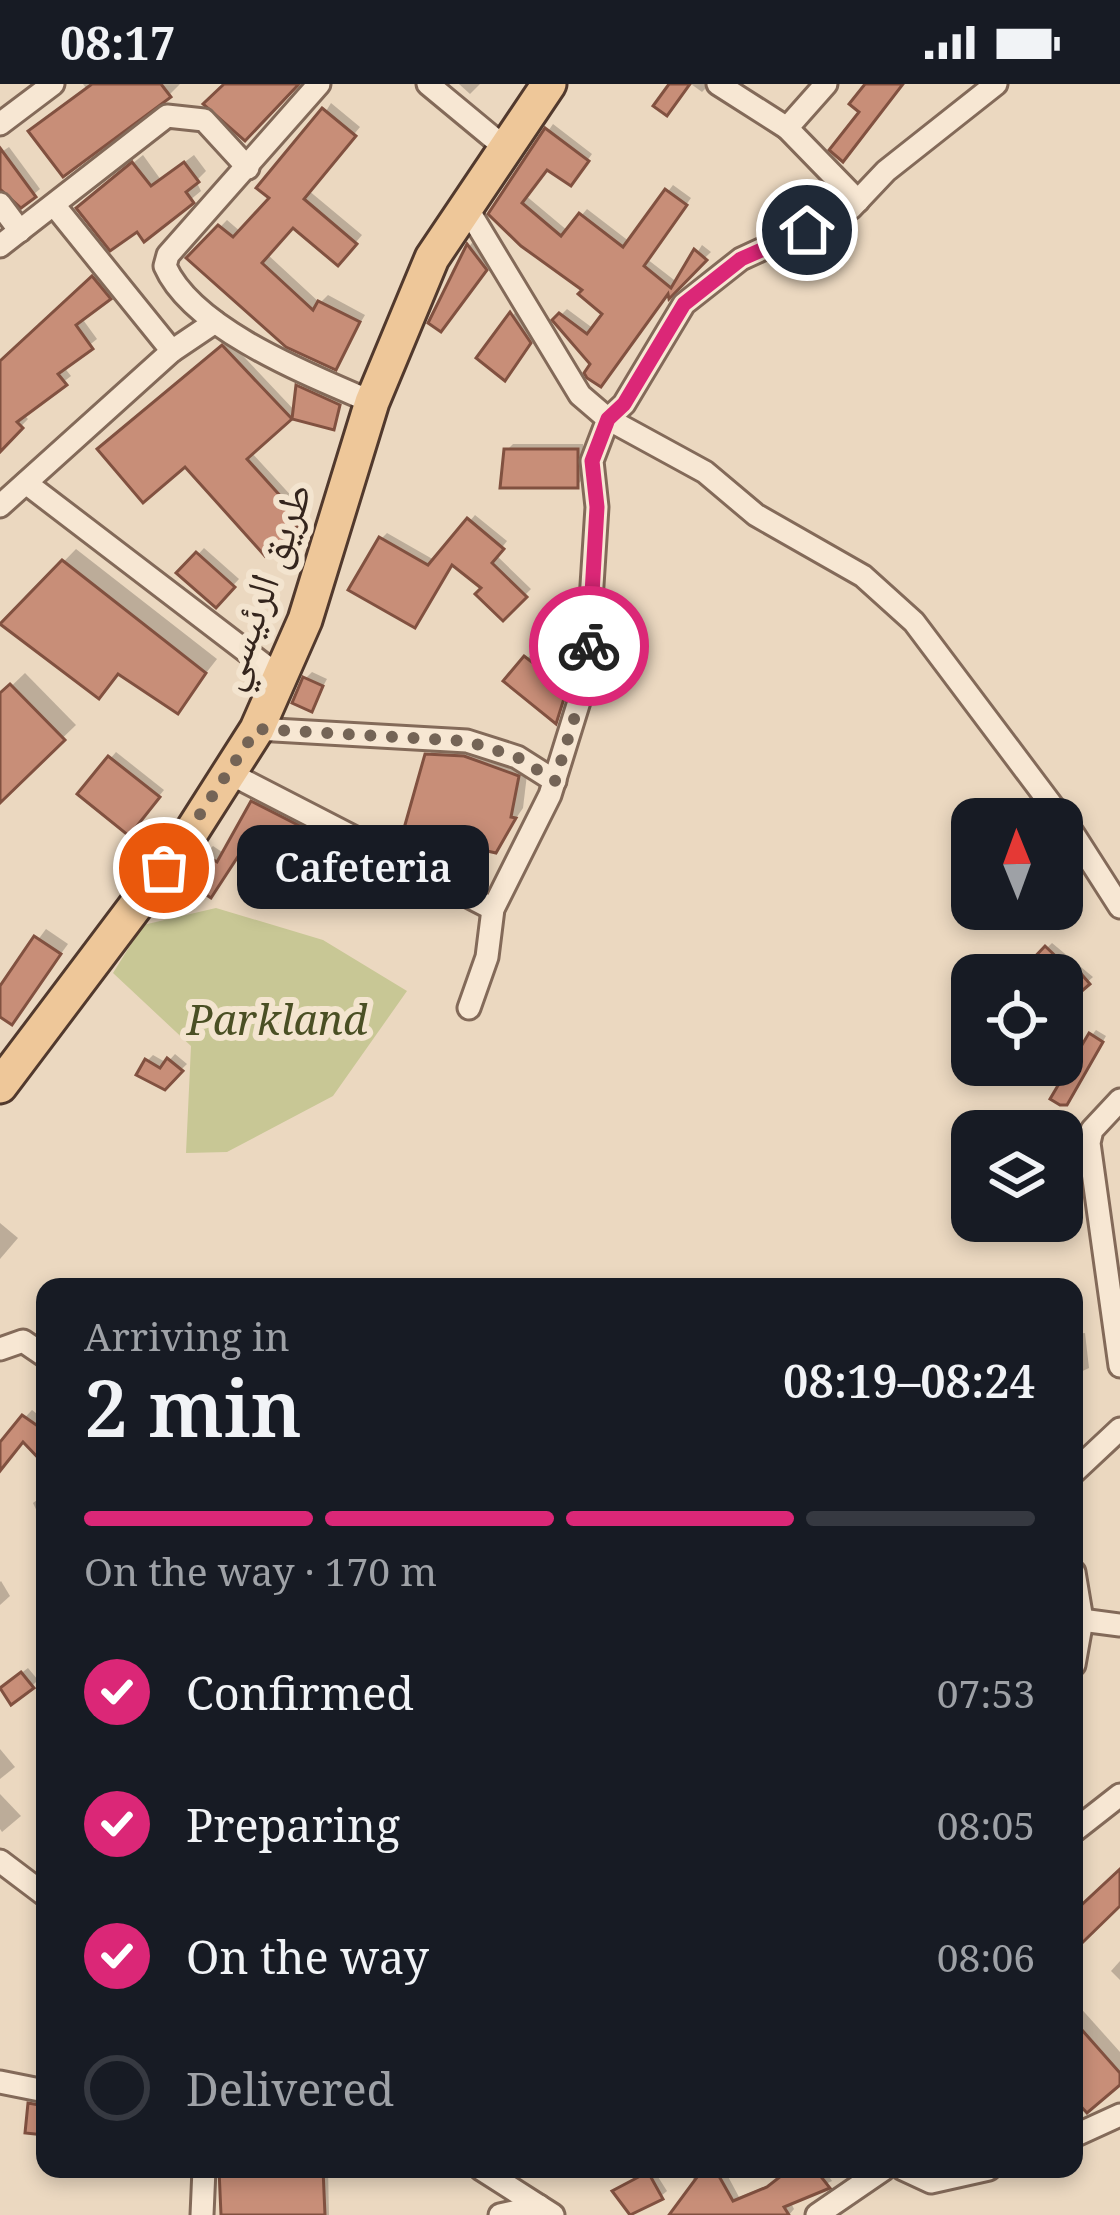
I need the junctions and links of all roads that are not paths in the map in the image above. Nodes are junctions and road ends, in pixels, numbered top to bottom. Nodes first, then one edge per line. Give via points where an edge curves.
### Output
1 (53, 84) edge
2 (320, 84) edge
3 (428, 84) edge
4 (549, 84) edge
5 (718, 84) edge
6 (826, 84) edge
7 (996, 84) edge
8 (0, 124) edge
9 (787, 128) junction
10 (504, 147) junction
11 (248, 168) junction
12 (858, 201) junction
13 (464, 203) junction
14 (0, 204) edge
15 (54, 205) junction
16 (20, 231) junction
17 (0, 246) edge
18 (215, 322) junction
19 (172, 351) junction
20 (372, 402) junction
21 (608, 419) junction
22 (26, 482) junction
23 (0, 506) edge
24 (280, 676) junction
25 (257, 729) junction
26 (229, 773) junction
27 (555, 781) junction
28 (1120, 908) edge
29 (493, 909) junction
30 (470, 1008) dead end
31 (0, 1086) edge
32 (1120, 1100) edge
33 (0, 1349) edge
34 (36, 1350) edge
35 (1120, 1366) edge
36 (1120, 1429) edge
37 (1083, 1464) edge
38 (1083, 1621) edge
39 (1120, 1625) edge
40 (1120, 1795) edge
41 (1083, 1824) edge
42 (0, 1861) edge
43 (36, 1888) edge
44 (0, 2082) edge
45 (36, 2089) edge
46 (1120, 2115) edge
47 (1083, 2132) edge
48 (204, 2178) edge
49 (495, 2178) edge
50 (871, 2178) edge
51 (546, 2211) edge
52 (202, 2215) edge
53 (500, 2215) edge
54 (817, 2215) edge

1 - 8 street
2 - 11 street
3 - 10 street
4 - 10 main road, طريق الرئيسي
5 - 9 street
6 - 9 street
7 - 12 street
9 - 12 street
10 - 13 main road, طريق الرئيسي
11 - 15 street via 204,120 167,116
11 - 18 street via 165,266
12 - 21 street via 741,259 684,304
13 - 20 main road, طريق الرئيسي
13 - 21 street via 580,395
14 - 16 street
15 - 16 street
15 - 19 street
16 - 17 street
18 - 19 street
18 - 20 street
19 - 22 street
20 - 24 main road, طريق الرئيسي
21 - 27 street via 592,461 597,507 586,680
21 - 28 street via 862,576 914,622
22 - 23 street
22 - 24 street
24 - 25 main road, طريق الرئيسي
25 - 26 main road, طريق الرئيسي
25 - 27 street via 467,741 517,757
26 - 29 street
26 - 31 main road, طريق الرئيسي
27 - 29 street
29 - 30 street
32 - 35 street via 1089,1143
33 - 34 street via 23,1341
36 - 37 street
38 - 39 street
40 - 41 street
42 - 43 street
44 - 45 street
46 - 47 street
48 - 52 street
49 - 51 street
50 - 54 street
51 - 53 street

